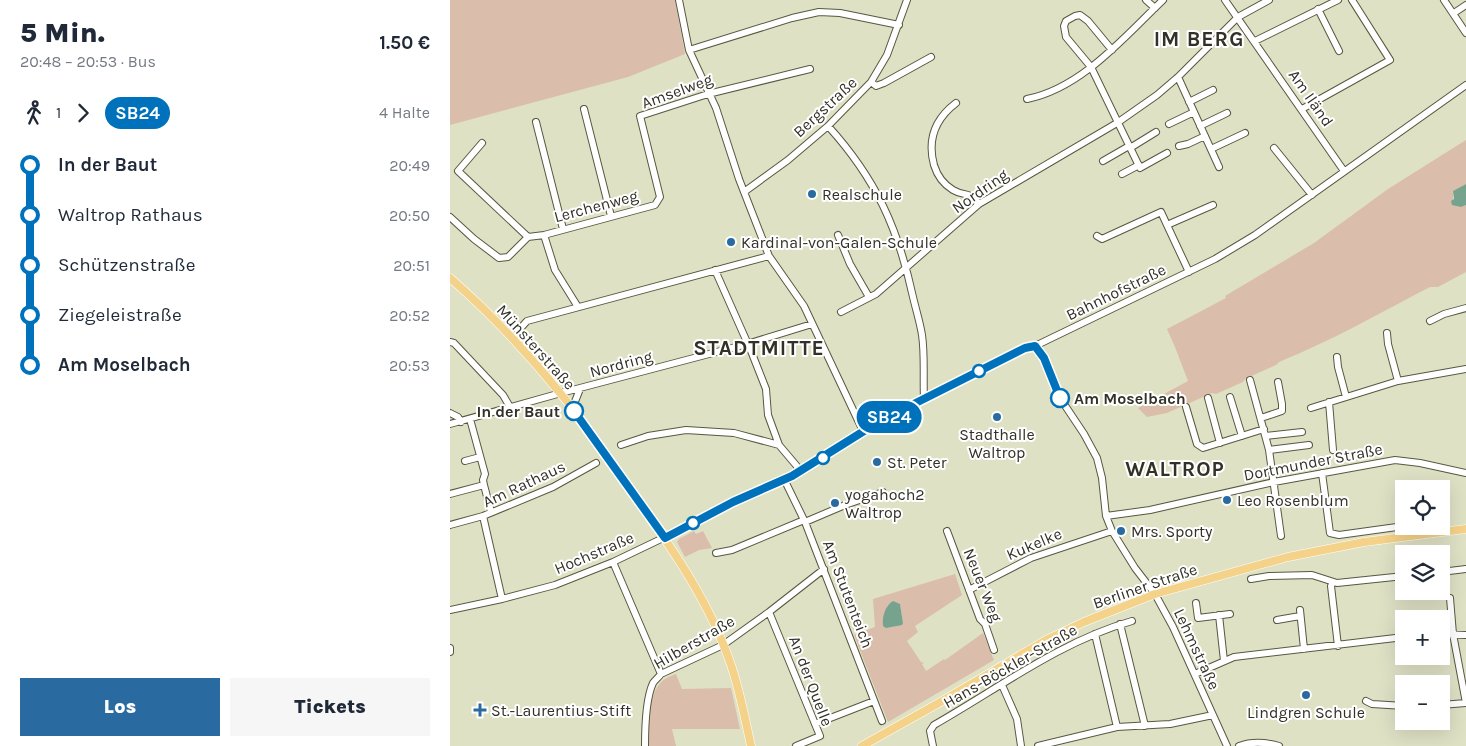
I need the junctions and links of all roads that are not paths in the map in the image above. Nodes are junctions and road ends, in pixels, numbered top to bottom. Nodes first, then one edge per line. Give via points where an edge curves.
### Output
1 (679, 0) edge
2 (907, 0) edge
3 (1146, 0) edge
4 (1163, 0) edge
5 (1225, 0) edge
6 (1270, 0) edge
7 (1338, 0) edge
8 (1352, 0) edge
9 (1444, 0) edge
10 (1466, 5) edge
11 (1155, 8) junction
12 (1318, 9) junction
13 (1454, 13) junction
14 (1238, 17) junction
15 (899, 25) junction
16 (1466, 33) edge
17 (1255, 41) junction
18 (689, 50) junction
19 (1112, 50) junction
20 (1339, 51) dead end
21 (931, 57) dead end
22 (1091, 67) junction
23 (810, 69) dead end
24 (1178, 77) junction
25 (870, 82) junction
26 (1466, 86) edge
27 (1213, 90) dead end
28 (708, 94) junction
29 (1027, 100) dead end
30 (1189, 102) junction
31 (956, 103) dead end
32 (584, 109) dead end
33 (1302, 110) junction
34 (1194, 112) junction
35 (1227, 113) dead end
36 (536, 122) dead end
37 (1117, 123) junction
38 (1169, 124) dead end
39 (828, 126) junction
40 (1200, 126) junction
41 (1156, 132) dead end
42 (1246, 133) dead end
43 (1205, 136) junction
44 (482, 143) dead end
45 (1179, 146) dead end
46 (1129, 147) junction
47 (1274, 148) dead end
48 (1211, 149) junction
49 (1167, 153) dead end
50 (1103, 161) dead end
51 (1139, 165) junction
52 (1219, 167) dead end
53 (1344, 171) junction
54 (1122, 174) dead end
55 (744, 192) junction
56 (1312, 195) junction
57 (979, 204) junction
58 (1213, 204) dead end
59 (654, 205) joint
60 (611, 216) junction
61 (450, 217) edge
62 (1168, 226) junction
63 (563, 229) junction
64 (544, 235) junction
65 (838, 235) dead end
66 (1097, 236) dead end
67 (528, 237) junction
68 (769, 256) junction
69 (907, 268) junction
70 (715, 270) junction
71 (1189, 272) junction
72 (450, 278) edge
73 (869, 297) junction
74 (578, 307) junction
75 (1466, 308) edge
76 (841, 312) dead end
77 (1430, 322) dead end
78 (812, 324) junction
79 (518, 331) dead end
80 (1387, 333) dead end
81 (450, 342) edge
82 (747, 344) junction
83 (1035, 346) junction
84 (1338, 357) dead end
85 (1466, 369) edge
86 (1250, 380) dead end
87 (1398, 381) junction
88 (1278, 382) dead end
89 (580, 389) junction
90 (561, 393) junction
91 (1230, 397) dead end
92 (1346, 397) junction
93 (1208, 398) dead end
94 (924, 399) junction
95 (1329, 402) junction
96 (1186, 407) dead end
97 (510, 408) junction
98 (1311, 408) dead end
99 (572, 409) junction
100 (450, 414) edge
101 (1261, 418) junction
102 (470, 419) junction
103 (461, 422) junction
104 (450, 424) edge
105 (863, 432) junction
106 (1265, 432) junction
107 (1302, 432) dead end
108 (1242, 436) junction
109 (1220, 443) junction
110 (620, 444) dead end
111 (778, 445) junction
112 (1309, 445) dead end
113 (1269, 450) junction
114 (1333, 450) dead end
115 (480, 457) junction
116 (465, 461) dead end
117 (596, 462) dead end
118 (801, 471) junction
119 (1322, 473) junction
120 (1466, 473) edge
121 (784, 480) junction
122 (1274, 482) junction
123 (484, 485) junction
124 (883, 492) dead end
125 (450, 494) edge
126 (491, 512) junction
127 (483, 516) junction
128 (1106, 516) junction
129 (805, 521) junction
130 (450, 524) edge
131 (1395, 527) edge
132 (1466, 529) edge
133 (947, 531) dead end
134 (1112, 531) junction
135 (1281, 536) dead end
136 (665, 538) junction
137 (716, 553) dead end
138 (613, 562) junction
139 (824, 569) junction
140 (1466, 569) edge
141 (1450, 571) edge
142 (1395, 577) edge
143 (1251, 580) dead end
144 (1333, 582) junction
145 (969, 590) junction
146 (1155, 594) junction
147 (1450, 598) dead end
148 (502, 599) junction
149 (1196, 603) dead end
150 (450, 610) edge
151 (769, 612) junction
152 (1230, 614) dead end
153 (1219, 615) junction
154 (1132, 620) dead end
155 (1277, 620) dead end
156 (1120, 624) junction
157 (1094, 634) junction
158 (1453, 634) junction
159 (1466, 635) edge
160 (1395, 638) edge
161 (724, 645) junction
162 (1338, 646) junction
163 (1304, 649) junction
164 (994, 650) dead end
165 (1224, 661) junction
166 (661, 674) junction
167 (1195, 674) junction
168 (1002, 685) junction
169 (874, 701) junction
170 (1366, 701) dead end
171 (1466, 703) edge
172 (1450, 704) edge
173 (1395, 705) edge
174 (1213, 715) junction
175 (882, 721) dead end
176 (815, 724) junction
177 (1145, 726) junction
178 (1117, 728) junction
179 (644, 746) edge
180 (751, 746) edge
181 (796, 746) edge
182 (862, 746) edge
183 (933, 746) edge
184 (1021, 746) edge
185 (1038, 746) edge
186 (1227, 746) edge
187 (1238, 746) edge
188 (1279, 746) edge

1 - 18 street
2 - 15 street
3 - 11 street
4 - 11 street
5 - 14 street, Am Iländ
6 - 14 street, Nordring
7 - 12 street
8 - 33 street via 1390,60
9 - 13 street
10 - 13 street
11 - 19 street
12 - 17 street
12 - 20 street
13 - 16 street
14 - 17 street, Am Iländ
14 - 24 street, Nordring
15 - 18 street via 819,12
15 - 25 street via 887,55
17 - 33 street, Am Iländ
18 - 28 street
19 - 22 street
19 - 22 street via 1088,21 1080,16 1071,17 1064,26 1066,37
21 - 25 street, Bergstraße via 884,83 876,86
22 - 29 street via 1062,86
22 - 37 street
23 - 28 street, Amselweg
24 - 30 street
24 - 37 street, Nordring
25 - 39 street, Bergstraße
26 - 53 street, Bahnhofstraße
27 - 30 street
28 - 55 street via 716,108
28 - 59 street, Amselweg via 640,116 660,197
30 - 34 street
31 - 57 street via 945,112 935,129 931,141 932,157 938,176 953,190 972,196
32 - 60 street
33 - 53 street, Am Iländ
34 - 38 street
34 - 40 street
35 - 40 street
36 - 63 street
37 - 46 street
37 - 57 street, Nordring
39 - 55 street, Bergstraße
39 - 69 street via 847,148 880,198
40 - 43 street
41 - 46 street
42 - 48 street
43 - 45 street
43 - 48 street
44 - 67 street via 458,171
46 - 50 street
46 - 51 street
47 - 56 street
48 - 52 street
49 - 51 street via 1140,168
51 - 54 street
53 - 56 street, Bahnhofstraße
55 - 68 street
56 - 71 street, Bahnhofstraße via 1255,235
57 - 69 street, Nordring
58 - 62 street
59 - 60 street, Lerchenweg
60 - 63 street, Lerchenweg
61 - 67 street via 499,258 508,257
62 - 66 street via 1161,212 1102,239
62 - 71 street
63 - 64 street, Lerchenweg
64 - 67 street, Lerchenweg
64 - 74 street via 555,270
65 - 73 street
68 - 70 street
68 - 78 street via 804,306
69 - 73 street, Nordring
69 - 94 street via 922,336
70 - 74 street
70 - 82 street
71 - 83 street, Bahnhofstraße
72 - 90 main road, Münsterstraße via 518,344
73 - 76 street, Nordring
74 - 79 street via 527,321
75 - 77 street
78 - 82 street, Nordring
78 - 105 street
80 - 87 street
81 - 97 street via 492,382
82 - 89 street, Nordring
82 - 111 street via 766,389 768,415
83 - 94 street, Bahnhofstraße via 1025,348
83 - 128 street via 1044,358 1060,398 1097,458
84 - 92 street
85 - 87 street
86 - 101 street
87 - 92 street
88 - 101 street via 1282,411
89 - 90 street, Nordring
89 - 99 street, Nordring
90 - 97 street, Nordring
90 - 99 main road, Münsterstraße
91 - 108 street
92 - 95 street
93 - 109 street
94 - 105 street, Hochstraße
95 - 98 street
95 - 114 street
96 - 109 street via 1197,444 1203,448
97 - 102 street, Nordring
99 - 136 main road, Münsterstraße
100 - 103 street via 458,416
101 - 106 street
102 - 103 street, Nordring
102 - 115 street
103 - 104 street, Nordring
105 - 118 street, Hochstraße
106 - 107 street
106 - 108 street
106 - 113 street
108 - 109 street
110 - 111 street via 686,430 734,433
111 - 118 street
112 - 113 street
113 - 122 street
115 - 116 street
115 - 123 street via 485,474
117 - 126 street, Am Rathaus via 553,487
118 - 121 street, Hochstraße
119 - 120 street, Dortmunder Straße via 1395,460
119 - 122 street, Dortmunder Straße
119 - 131 street via 1330,533 1338,535
121 - 129 street, Am Stutenteich
121 - 136 street, Hochstraße via 733,502
122 - 128 street, Dortmunder Straße via 1150,510
122 - 135 street
123 - 125 street
123 - 126 street
124 - 129 street
126 - 127 street, Am Rathaus
127 - 130 street
127 - 148 street, Am Rathaus
128 - 134 street, Lehmstraße
129 - 137 street via 732,550
129 - 139 street, Am Stutenteich
132 - 146 main road, Berliner Straße via 1364,542 1288,557
133 - 145 street, Neuer Weg
134 - 145 street, Kukelke via 1031,558
134 - 146 street, Lehmstraße
136 - 138 street, Hochstraße
136 - 161 main road, Münsterstraße via 690,576
138 - 148 street, Hochstraße via 555,585
138 - 166 street
139 - 151 street, Hilberstraße
139 - 169 street, Am Stutenteich
140 - 141 street
142 - 144 street
143 - 144 street via 1312,574
144 - 162 street via 1330,586
145 - 164 street, Neuer Weg
146 - 167 street, Lehmstraße
146 - 182 main road, Berliner Straße via 1048,639
147 - 158 street
148 - 150 street, Hochstraße
149 - 153 street via 1198,621
151 - 161 street, Hilberstraße
151 - 176 street, An der Quelle
152 - 153 street
153 - 165 street
154 - 156 street, Hans-Böckler-Straße
155 - 163 street via 1300,613
156 - 157 street, Hans-Böckler-Straße
156 - 177 street
157 - 168 street, Hans-Böckler-Straße
157 - 178 street
158 - 159 street
158 - 171 street
160 - 162 street
161 - 166 street, Hilberstraße
161 - 180 main road, Münsterstraße via 741,698
162 - 163 street
163 - 165 street
165 - 167 street
166 - 179 street, Hilberstraße via 653,683
167 - 174 street, Lehmstraße
168 - 183 street, Hans-Böckler-Straße via 931,728
168 - 184 street via 1017,719
169 - 175 street, Am Stutenteich
169 - 176 street
170 - 173 street
171 - 172 street
174 - 177 street
174 - 186 street, Lehmstraße
176 - 181 street, An der Quelle via 820,736
177 - 178 street
178 - 185 street
187 - 188 street via 1250,742

